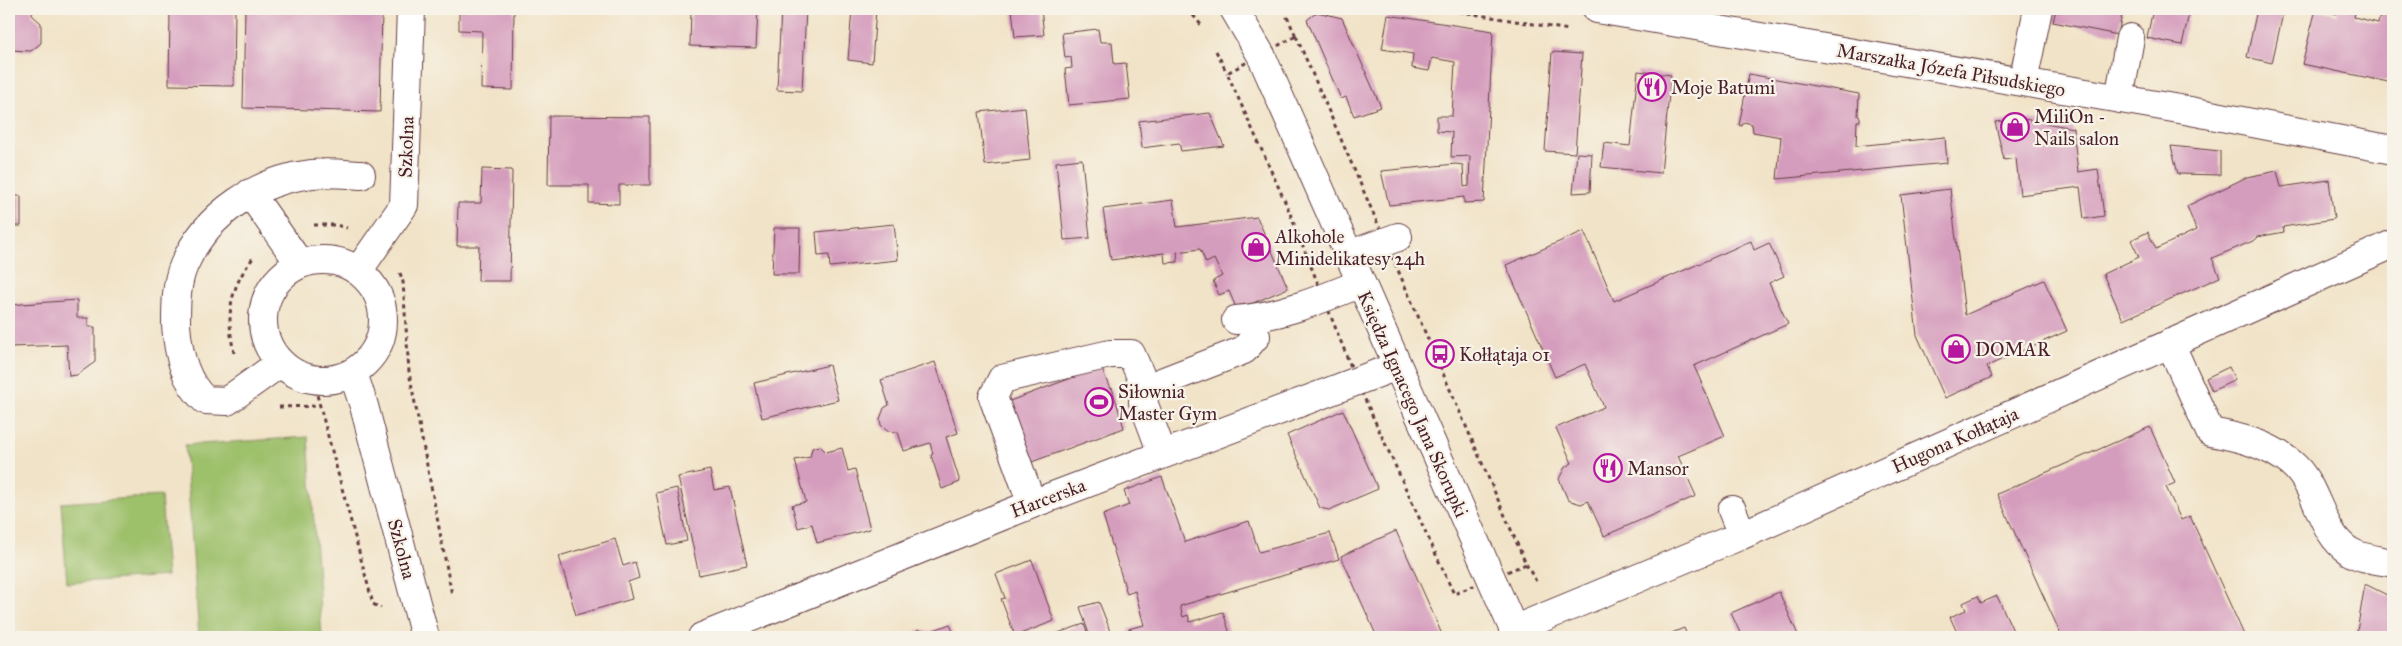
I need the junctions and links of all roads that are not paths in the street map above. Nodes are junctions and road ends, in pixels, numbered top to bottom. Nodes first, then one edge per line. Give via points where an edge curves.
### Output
1 (411, 9) edge
2 (1234, 9) edge
3 (1597, 9) edge
4 (2038, 9) edge
5 (2130, 38) dead end
6 (2023, 82) junction
7 (2119, 99) junction
8 (2393, 150) edge
9 (361, 175) dead end
10 (250, 193) junction
11 (1398, 236) dead end
12 (2393, 244) edge
13 (1348, 254) junction
14 (300, 264) junction
15 (358, 271) junction
16 (1361, 283) junction
17 (2170, 343) junction
18 (280, 363) junction
19 (1396, 366) junction
20 (353, 374) junction
21 (1146, 388) junction
22 (1162, 453) junction
23 (1032, 504) junction
24 (1732, 510) dead end
25 (1742, 535) junction
26 (2393, 563) edge
27 (1515, 634) edge
28 (425, 637) edge
29 (702, 637) edge

1 - 15 street, Szkolna via 404,205
2 - 13 street, Księdza Ignacego Jana Skorupki via 1261,55
3 - 6 street, Marszałka Józefa Piłsudskiego
4 - 6 street
5 - 7 street
6 - 7 street, Marszałka Józefa Piłsudskiego
7 - 8 street, Marszałka Józefa Piłsudskiego
9 - 10 street via 312,174 286,179
10 - 14 street
10 - 18 street via 223,212 208,228 184,265 176,308 179,351 195,391 205,400 227,400
11 - 13 street
12 - 17 street, Hugona Kołłątaja
13 - 16 street, Księdza Ignacego Jana Skorupki
14 - 15 street via 326,260 343,263
14 - 18 street via 279,278 269,292 264,309 262,326 267,342
15 - 20 street via 380,298 383,324 377,349
16 - 19 street, Księdza Ignacego Jana Skorupki
16 - 21 street via 1319,301 1266,317 1246,328 1244,350
17 - 25 street, Hugona Kołłątaja
17 - 26 street via 2210,432 2250,439 2292,464 2311,489 2340,544 2350,552
18 - 20 street via 303,378 313,380 337,380
19 - 22 street, Harcerska
19 - 27 street, Księdza Ignacego Jana Skorupki
20 - 28 street, Szkolna
21 - 22 street via 1143,402
21 - 23 street via 1131,354 1110,354 1002,379 993,398
22 - 23 street, Harcerska
23 - 29 street, Harcerska
24 - 25 street
25 - 27 street, Hugona Kołłątaja

